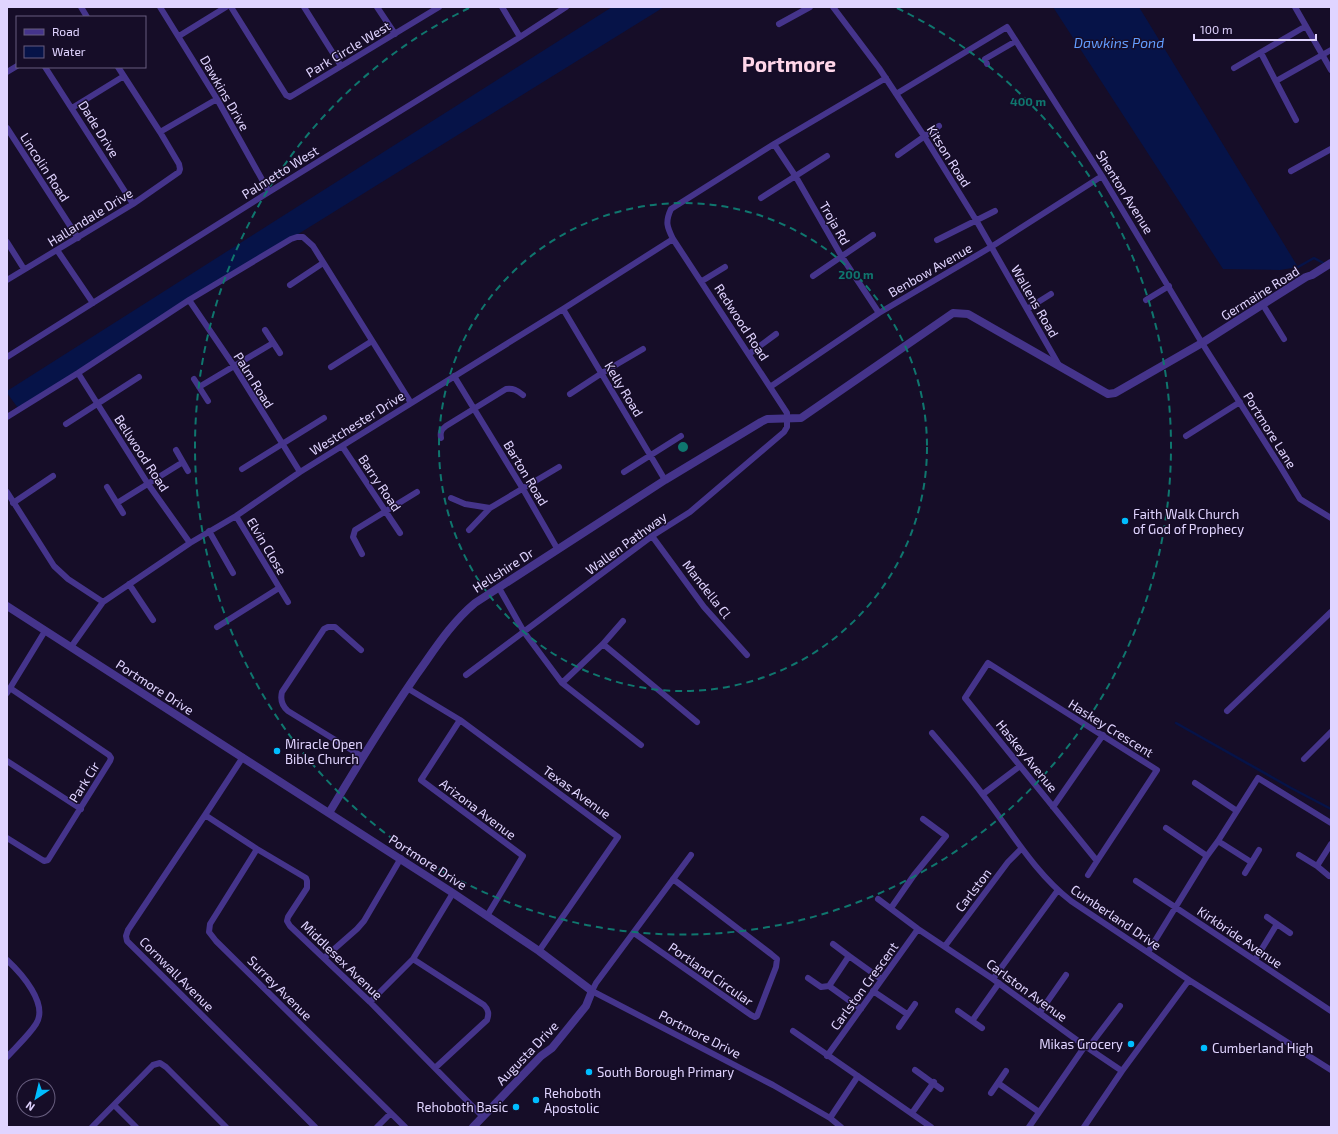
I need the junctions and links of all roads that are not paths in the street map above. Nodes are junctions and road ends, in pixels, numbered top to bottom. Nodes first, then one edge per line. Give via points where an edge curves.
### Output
1 (81, 7) edge
2 (160, 7) edge
3 (226, 7) edge
4 (231, 7) edge
5 (304, 7) edge
6 (377, 7) edge
7 (439, 7) edge
8 (502, 7) edge
9 (566, 7) edge
10 (810, 7) edge
11 (833, 7) edge
12 (1295, 7) edge
13 (86, 16) edge
14 (779, 24) dead end
15 (1306, 26) junction
16 (394, 34) junction
17 (179, 36) junction
18 (520, 37) junction
19 (1016, 41) junction
20 (1331, 50) edge
21 (1261, 53) junction
22 (1322, 55) junction
23 (988, 64) dead end
24 (341, 66) junction
25 (16, 67) edge
26 (47, 68) edge
27 (119, 68) edge
28 (1234, 68) dead end
29 (1331, 70) edge
30 (7, 72) edge
31 (124, 76) junction
32 (886, 78) junction
33 (1276, 82) junction
34 (896, 94) junction
35 (217, 100) junction
36 (72, 108) junction
37 (1296, 120) dead end
38 (939, 126) dead end
39 (7, 128) edge
40 (160, 132) junction
41 (924, 136) junction
42 (774, 144) junction
43 (1331, 149) edge
44 (898, 155) dead end
45 (827, 156) dead end
46 (1291, 171) dead end
47 (1102, 176) junction
48 (796, 177) junction
49 (269, 192) junction
50 (761, 198) dead end
51 (133, 204) junction
52 (995, 211) dead end
53 (976, 220) junction
54 (873, 235) dead end
55 (78, 238) junction
56 (674, 239) junction
57 (937, 240) dead end
58 (7, 242) edge
59 (991, 247) junction
60 (58, 250) junction
61 (842, 257) junction
62 (323, 263) junction
63 (1331, 263) edge
64 (724, 267) dead end
65 (24, 269) junction
66 (813, 276) dead end
67 (7, 280) edge
68 (702, 281) junction
69 (290, 285) dead end
70 (1169, 286) junction
71 (1051, 294) dead end
72 (189, 300) junction
73 (1146, 300) dead end
74 (93, 303) junction
75 (1263, 305) junction
76 (563, 309) junction
77 (1027, 309) junction
78 (879, 313) junction
79 (265, 330) dead end
80 (776, 334) dead end
81 (1284, 339) dead end
82 (372, 341) junction
83 (273, 343) junction
84 (1202, 343) junction
85 (643, 349) dead end
86 (280, 353) dead end
87 (749, 354) junction
88 (7, 357) edge
89 (234, 366) junction
90 (331, 367) dead end
91 (1060, 367) junction
92 (78, 373) junction
93 (602, 373) junction
94 (454, 376) junction
95 (139, 377) dead end
96 (194, 379) dead end
97 (199, 387) junction
98 (770, 387) junction
99 (523, 394) dead end
100 (570, 394) dead end
101 (208, 401) dead end
102 (1240, 402) junction
103 (411, 403) junction
104 (97, 404) junction
105 (473, 409) junction
106 (7, 417) edge
107 (324, 418) dead end
108 (788, 419) junction
109 (66, 424) dead end
110 (681, 436) dead end
111 (1186, 436) dead end
112 (441, 438) dead end
113 (282, 444) junction
114 (342, 446) junction
115 (176, 450) dead end
116 (652, 456) junction
117 (183, 462) junction
118 (559, 467) dead end
119 (242, 469) dead end
120 (188, 471) dead end
121 (300, 472) junction
122 (624, 472) dead end
123 (53, 476) dead end
124 (665, 480) junction
125 (148, 484) junction
126 (107, 487) dead end
127 (523, 489) junction
128 (7, 492) edge
129 (417, 492) dead end
130 (451, 498) dead end
131 (13, 503) junction
132 (117, 503) junction
133 (490, 508) junction
134 (385, 511) junction
135 (123, 513) dead end
136 (236, 516) junction
137 (1331, 518) edge
138 (468, 530) dead end
139 (209, 531) junction
140 (400, 532) dead end
141 (652, 536) junction
142 (190, 543) junction
143 (558, 550) junction
144 (362, 554) dead end
145 (233, 573) dead end
146 (129, 584) junction
147 (279, 588) junction
148 (499, 588) junction
149 (103, 602) junction
150 (288, 602) dead end
151 (7, 606) edge
152 (1331, 612) edge
153 (153, 620) dead end
154 (623, 621) dead end
155 (217, 627) dead end
156 (45, 630) junction
157 (524, 632) junction
158 (603, 644) junction
159 (71, 647) junction
160 (362, 650) dead end
161 (747, 655) dead end
162 (988, 663) joint
163 (466, 676) dead end
164 (562, 683) junction
165 (407, 688) junction
166 (9, 690) edge
167 (1227, 711) dead end
168 (460, 720) junction
169 (697, 722) dead end
170 (1331, 732) edge
171 (932, 733) dead end
172 (1103, 736) junction
173 (641, 745) dead end
174 (243, 757) junction
175 (363, 757) junction
176 (1304, 759) dead end
177 (7, 761) edge
178 (1020, 766) junction
179 (1194, 783) dead end
180 (983, 794) junction
181 (1053, 807) junction
182 (81, 809) junction
183 (1237, 811) junction
184 (329, 813) junction
185 (205, 815) junction
186 (923, 819) dead end
187 (1331, 823) edge
188 (1166, 828) dead end
189 (7, 838) edge
190 (1218, 841) junction
191 (1331, 844) edge
192 (257, 849) junction
193 (1021, 849) junction
194 (1259, 850) dead end
195 (691, 855) dead end
196 (1299, 855) dead end
197 (1207, 856) junction
198 (400, 858) junction
199 (1097, 861) junction
200 (1252, 862) junction
201 (1317, 866) junction
202 (1245, 873) dead end
203 (1088, 875) dead end
204 (1329, 876) dead end
205 (673, 879) junction
206 (1136, 881) dead end
207 (1058, 890) junction
208 (453, 893) junction
209 (878, 899) dead end
210 (1176, 907) junction
211 (891, 908) junction
212 (487, 916) junction
213 (1267, 917) dead end
214 (1276, 924) junction
215 (918, 929) junction
216 (634, 933) junction
217 (1290, 933) dead end
218 (833, 944) dead end
219 (945, 946) junction
220 (539, 951) junction
221 (1148, 952) junction
222 (849, 956) junction
223 (324, 958) junction
224 (413, 959) junction
225 (7, 960) edge
226 (1255, 960) junction
227 (1066, 975) dead end
228 (808, 978) dead end
229 (881, 979) junction
230 (992, 979) junction
231 (1189, 980) junction
232 (999, 983) junction
233 (829, 986) junction
234 (592, 991) junction
235 (873, 991) junction
236 (370, 1002) junction
237 (915, 1004) dead end
238 (1120, 1006) dead end
239 (861, 1009) junction
240 (958, 1011) dead end
241 (1331, 1011) edge
242 (1040, 1012) junction
243 (907, 1014) junction
244 (972, 1021) junction
245 (899, 1027) dead end
246 (982, 1028) dead end
247 (793, 1031) dead end
248 (1086, 1047) junction
249 (827, 1056) junction
250 (7, 1057) edge
251 (435, 1068) junction
252 (915, 1070) dead end
253 (1331, 1070) edge
254 (1006, 1071) dead end
255 (1122, 1071) junction
256 (858, 1076) junction
257 (934, 1082) junction
258 (998, 1082) junction
259 (941, 1089) dead end
260 (991, 1093) dead end
261 (114, 1105) junction
262 (1039, 1112) junction
263 (391, 1113) junction
264 (912, 1114) junction
265 (483, 1117) junction
266 (830, 1118) junction
267 (92, 1127) edge
268 (136, 1127) edge
269 (226, 1127) edge
270 (315, 1127) edge
271 (377, 1127) edge
272 (405, 1127) edge
273 (473, 1127) edge
274 (842, 1127) edge
275 (931, 1127) edge
276 (1029, 1127) edge
277 (1084, 1127) edge

1 - 13 street
2 - 17 street, Dawkins Drive
3 - 17 street
4 - 24 street, Park Circle West via 288,96
5 - 24 street
6 - 16 street
7 - 16 street, Park Circle West
8 - 18 street
9 - 18 street, Palmetto West
10 - 14 street
11 - 32 street, Kitson Road
12 - 15 street
15 - 21 street
15 - 22 street
16 - 24 street, Park Circle West
17 - 35 street, Dawkins Drive
18 - 49 street, Palmetto West
19 - 23 street via 985,59
19 - 34 street, Shenton Avenue via 1007,26
19 - 47 street, Shenton Avenue
20 - 22 street
21 - 28 street
21 - 33 street
22 - 29 street
22 - 33 street
25 - 30 street
26 - 36 street, Dade Drive
27 - 31 street
31 - 36 street
31 - 40 street
32 - 34 street, Kitson Road
32 - 42 street, Redwood Road
33 - 37 street
34 - 41 street, Kitson Road
35 - 40 street
35 - 49 street, Dawkins Drive
36 - 51 street, Dade Drive
38 - 41 street
39 - 55 street, Lincolin Road
40 - 51 street, Hallandale Drive via 180,164 179,172
41 - 44 street
41 - 53 street, Kitson Road
42 - 48 street, Troja Rd
42 - 56 street, Redwood Road via 671,209 667,218
43 - 46 street
45 - 48 street
47 - 59 street, Benbow Avenue
47 - 70 street, Shenton Avenue
48 - 50 street
48 - 61 street, Troja Rd
49 - 74 street, Palmetto West
51 - 55 street, Hallandale Drive
52 - 53 street
53 - 57 street
53 - 59 street, Kitson Road
54 - 61 street
55 - 60 street, Hallandale Drive
56 - 68 street, Redwood Road
56 - 76 street, Westchester Drive
58 - 65 street
59 - 77 street, Wallens Road
59 - 78 street, Benbow Avenue
60 - 65 street, Hallandale Drive
60 - 74 street
61 - 66 street
61 - 78 street, Troja Rd
62 - 69 street
62 - 72 street via 309,241 297,237
62 - 82 street
63 - 75 street, Germaine Road
64 - 68 street
65 - 67 street, Hallandale Drive
68 - 87 street, Redwood Road
70 - 73 street
70 - 84 street, Shenton Avenue
71 - 77 street
72 - 89 street, Palm Road
72 - 92 street
74 - 88 street, Palmetto West
75 - 81 street
75 - 84 street, Germaine Road
76 - 93 street, Kelly Road
76 - 94 street, Westchester Drive
77 - 91 street, Wallens Road
78 - 98 street, Benbow Avenue
79 - 83 street
80 - 87 street
82 - 90 street
82 - 103 street
83 - 86 street
83 - 89 street
84 - 91 street via 1115,393 1108,394
84 - 102 street, Portmore Lane
85 - 93 street
87 - 98 street, Redwood Road
89 - 97 street
89 - 113 street, Palm Road
91 - 108 street via 968,314 953,313 811,412 801,418
92 - 104 street, Bellwood Road
92 - 106 street
93 - 100 street
93 - 116 street, Kelly Road
94 - 103 street, Westchester Drive
94 - 105 street, Barton Road
95 - 104 street
96 - 97 street
97 - 101 street
98 - 108 street, Redwood Road via 787,413
99 - 105 street via 512,388 506,389
102 - 111 street
102 - 137 street, Portmore Lane via 1300,499
103 - 114 street, Westchester Drive
104 - 109 street
104 - 125 street, Bellwood Road
105 - 112 street via 442,430
105 - 127 street, Barton Road
107 - 113 street
108 - 124 street, Hellshire Dr via 767,419
108 - 141 street, Wallen Pathway via 787,427 778,437 690,512
110 - 116 street
113 - 119 street
113 - 121 street, Palm Road
114 - 121 street, Westchester Drive
114 - 134 street, Barry Road
115 - 117 street
116 - 122 street
116 - 124 street, Kelly Road
117 - 120 street
117 - 125 street
118 - 127 street
121 - 136 street, Westchester Drive
123 - 131 street
124 - 143 street, Hellshire Dr
125 - 132 street
125 - 142 street, Bellwood Road
126 - 132 street
127 - 133 street
127 - 143 street, Barton Road
128 - 131 street
129 - 134 street
130 - 133 street via 465,504
131 - 149 street via 54,566 68,579
132 - 135 street
133 - 138 street
134 - 140 street, Barry Road
134 - 144 street via 354,532 353,537
136 - 139 street, Westchester Drive
136 - 147 street, Elvin Close
139 - 142 street, Westchester Drive
139 - 145 street
141 - 157 street, Wallen Pathway
141 - 161 street, Mandella Cl via 704,607
142 - 146 street, Westchester Drive
143 - 148 street, Hellshire Dr
146 - 149 street, Westchester Drive
146 - 153 street
147 - 150 street, Elvin Close
147 - 155 street, Elvin Close
148 - 157 street
148 - 165 street, Hellshire Dr via 474,603 459,616
149 - 159 street, Westchester Drive
151 - 156 street, Portmore Drive
152 - 167 street
154 - 158 street
156 - 159 street, Portmore Drive
156 - 166 street
157 - 163 street, Wallen Pathway
157 - 164 street
158 - 164 street
158 - 169 street
159 - 174 street, Portmore Drive
160 - 175 street via 335,628 324,629 282,692 281,698 284,708 288,711
162 - 172 street, Haskey Crescent
162 - 178 street, Haskey Avenue via 965,698
164 - 173 street
165 - 168 street, Texas Avenue
165 - 175 street, Hellshire Dr
166 - 182 street, Park Cir via 109,755 110,761
168 - 212 street, Arizona Avenue via 421,780 523,856
168 - 220 street, Texas Avenue via 618,837
170 - 176 street
171 - 180 street, Cumberland Drive
172 - 181 street
172 - 199 street, Haskey Crescent via 1157,770
174 - 184 street, Portmore Drive
174 - 185 street, Cornwall Avenue
175 - 184 street, Hellshire Dr
177 - 182 street
178 - 180 street
178 - 181 street, Haskey Avenue
179 - 183 street
180 - 193 street, Cumberland Drive
181 - 199 street, Haskey Avenue
182 - 189 street, Park Cir via 46,861
183 - 187 street via 1258,778
183 - 190 street
184 - 198 street, Portmore Drive
185 - 192 street, Middlesex Avenue
185 - 270 street, Cornwall Avenue via 128,930 127,941
186 - 211 street via 946,836
188 - 197 street
190 - 197 street
190 - 200 street
191 - 201 street
192 - 223 street, Middlesex Avenue via 306,878 307,888 287,921
192 - 263 street, Surrey Avenue via 210,924 209,932
193 - 207 street, Cumberland Drive
193 - 219 street, Carlston via 1008,862
194 - 200 street
195 - 205 street
196 - 201 street
197 - 210 street
198 - 208 street, Portmore Drive
198 - 223 street via 364,921
199 - 203 street, Haskey Crescent
200 - 202 street
201 - 204 street
205 - 216 street
205 - 216 street, Portland Circular via 777,959 757,1016 751,1015
206 - 210 street, Kirkbride Avenue
207 - 221 street, Cumberland Drive
207 - 230 street
208 - 212 street, Portmore Drive
208 - 224 street
209 - 211 street, Carlston Avenue
210 - 221 street
210 - 226 street, Kirkbride Avenue
211 - 215 street, Carlston Avenue
212 - 220 street, Portmore Drive
213 - 214 street
214 - 217 street
214 - 226 street
215 - 219 street, Carlston Avenue
215 - 229 street, Carlston Crescent
216 - 234 street
218 - 222 street
219 - 230 street, Carlston Avenue
220 - 234 street, Portmore Drive
221 - 231 street, Cumberland Drive
222 - 229 street
222 - 233 street
223 - 236 street, Middlesex Avenue
224 - 236 street
224 - 251 street via 484,1005 488,1012 487,1020
225 - 250 street via 37,998 40,1016
226 - 241 street, Kirkbride Avenue
227 - 242 street
228 - 233 street via 821,987
229 - 235 street, Carlston Crescent
230 - 232 street, Carlston Avenue
231 - 253 street, Cumberland Drive
231 - 255 street
232 - 242 street, Carlston Avenue
232 - 244 street
233 - 239 street
234 - 265 street, Augusta Drive via 586,1006 552,1048 541,1056
234 - 266 street, Portmore Drive via 773,1085
235 - 239 street, Carlston Crescent
235 - 243 street
236 - 251 street, Middlesex Avenue
237 - 243 street
238 - 248 street
239 - 249 street, Carlston Crescent
240 - 244 street
242 - 248 street, Carlston Avenue
243 - 245 street
244 - 246 street
247 - 249 street
248 - 255 street, Carlston Avenue
248 - 262 street
249 - 256 street
251 - 265 street, Middlesex Avenue
252 - 257 street
254 - 258 street
255 - 277 street
256 - 264 street
256 - 266 street
257 - 259 street
257 - 264 street
258 - 260 street
258 - 262 street
261 - 267 street
261 - 268 street
261 - 269 street via 153,1065 160,1063 166,1066
262 - 276 street
263 - 271 street
263 - 272 street, Surrey Avenue
264 - 275 street
265 - 273 street, Augusta Drive
266 - 274 street, Portmore Drive

